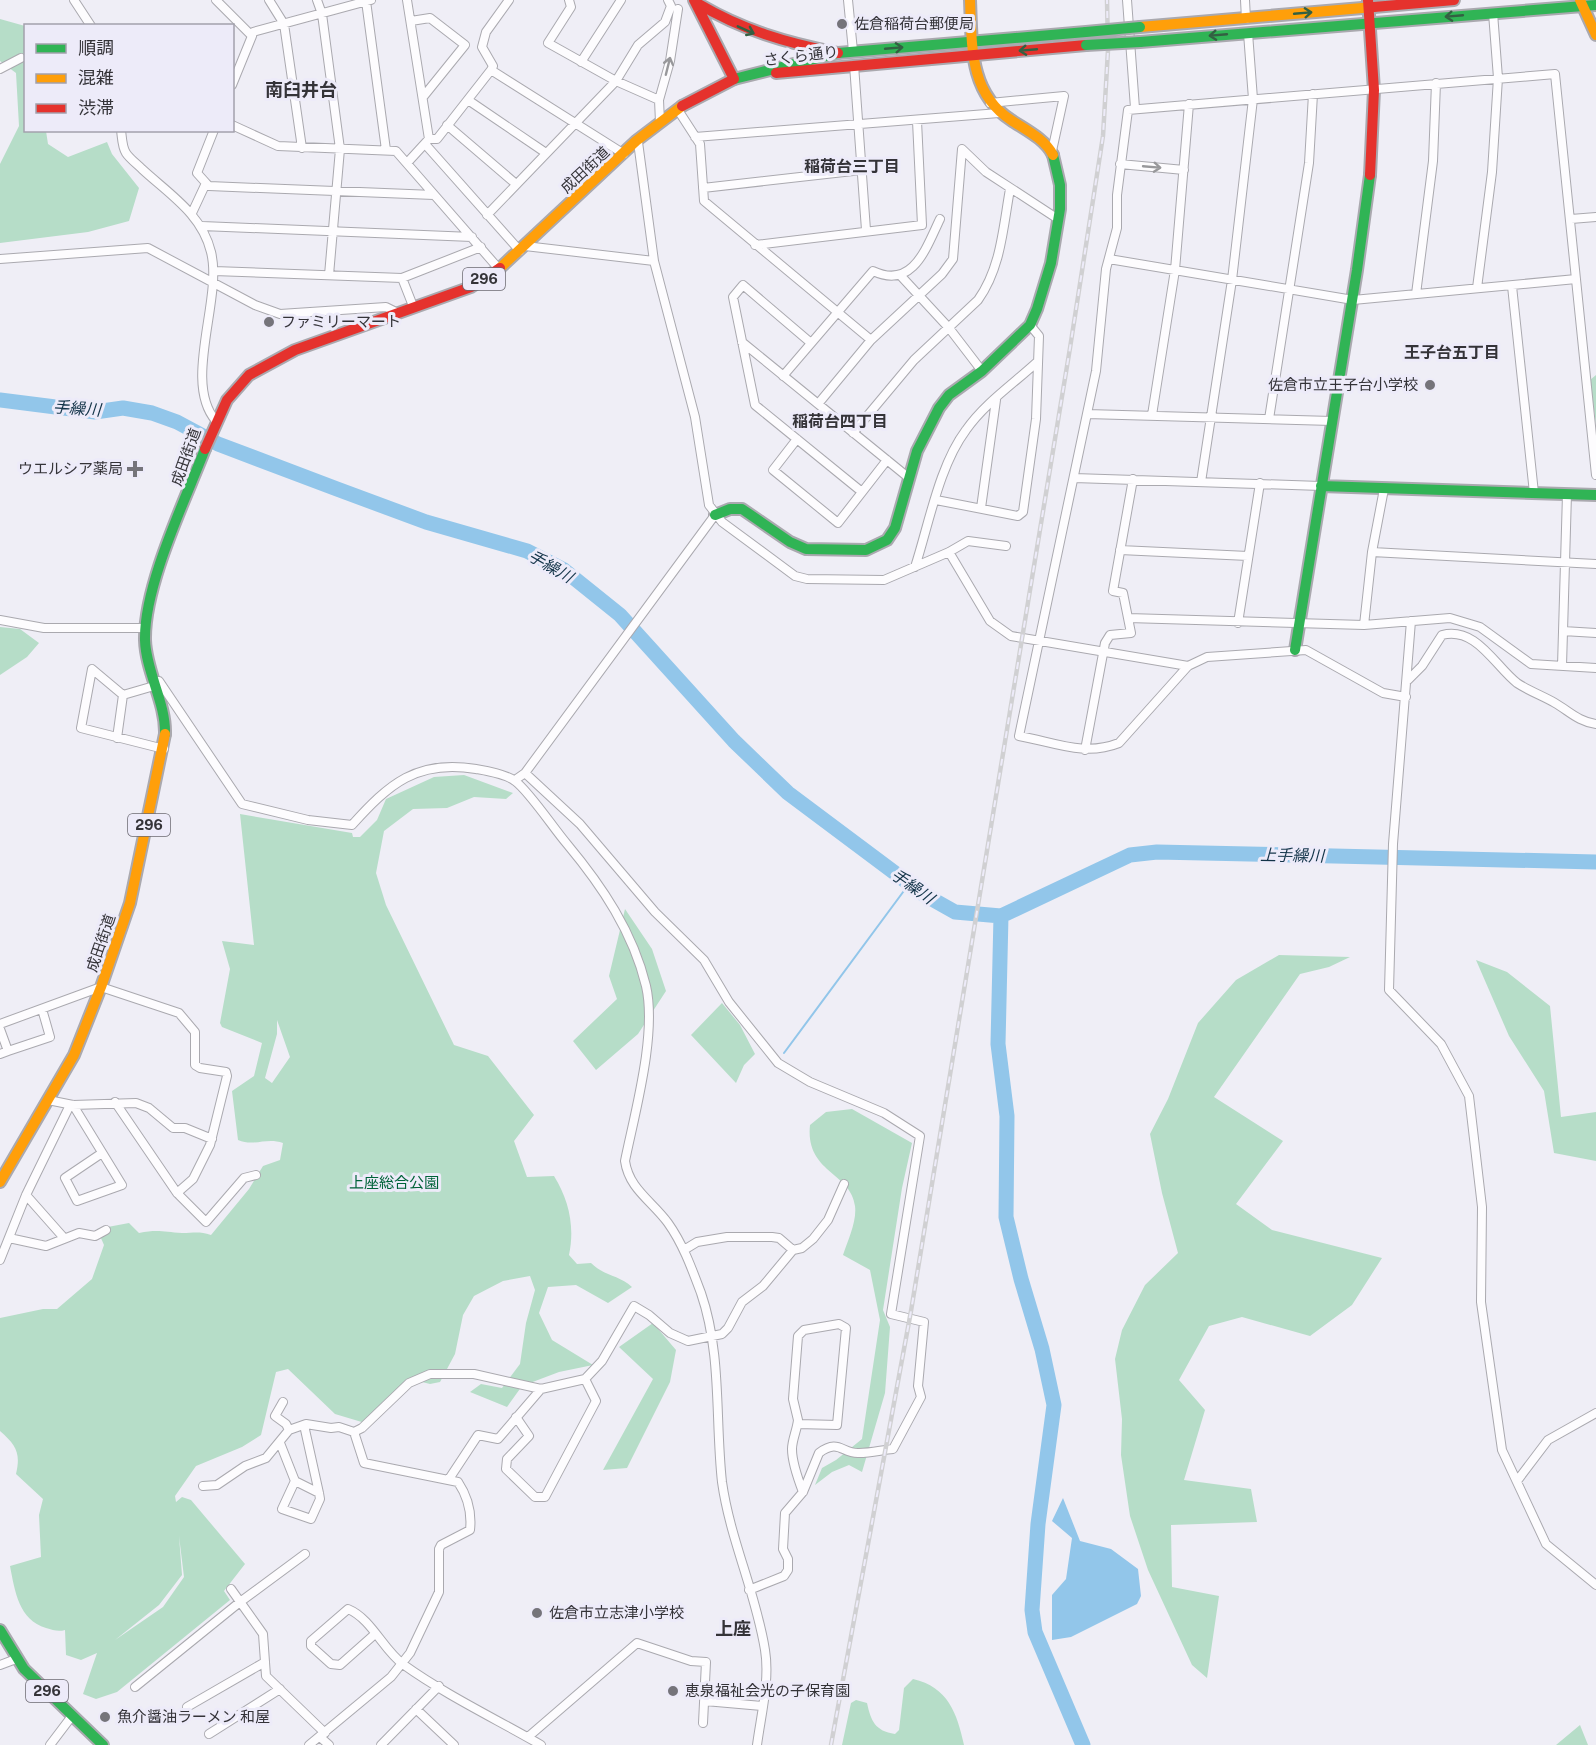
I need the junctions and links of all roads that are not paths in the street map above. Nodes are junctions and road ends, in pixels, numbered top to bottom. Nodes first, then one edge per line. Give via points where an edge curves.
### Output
1 (74, 0) edge
2 (216, 0) edge
3 (269, 0) edge
4 (317, 0) edge
5 (407, 0) edge
6 (509, 0) edge
7 (569, 0) edge
8 (621, 0) edge
9 (848, 0) edge
10 (970, 0) edge
11 (1127, 0) edge
12 (1245, 0) edge
13 (1454, 0) edge
14 (366, 1) edge
15 (696, 3) edge
16 (1581, 3) edge
17 (1369, 4) edge
18 (672, 5) edge
19 (1596, 5) edge
20 (1493, 13) junction
21 (322, 15) junction
22 (1246, 19) junction
23 (411, 21) junction
24 (1372, 23) junction
25 (90, 24) edge
26 (284, 24) junction
27 (1248, 33) junction
28 (1596, 35) edge
29 (252, 36) junction
30 (974, 41) junction
31 (853, 51) junction
32 (838, 53) junction
33 (975, 54) junction
34 (21, 58) dead end
35 (581, 62) junction
36 (854, 65) junction
37 (0, 69) edge
38 (491, 70) junction
39 (1498, 78) junction
40 (734, 79) junction
41 (234, 80) edge
42 (616, 81) junction
43 (1436, 83) junction
44 (1377, 89) junction
45 (1313, 94) junction
46 (423, 97) junction
47 (1253, 99) junction
48 (468, 100) junction
49 (659, 100) junction
50 (990, 103) junction
51 (1189, 104) junction
52 (1135, 108) junction
53 (678, 110) junction
54 (999, 113) junction
55 (917, 121) junction
56 (660, 123) junction
57 (574, 124) junction
58 (447, 125) junction
59 (859, 125) junction
60 (234, 126) edge
61 (121, 132) edge
62 (213, 132) edge
63 (695, 137) junction
64 (427, 142) junction
65 (638, 142) junction
66 (302, 148) junction
67 (340, 149) junction
68 (386, 150) junction
69 (1052, 151) junction
70 (546, 153) junction
71 (624, 154) junction
72 (407, 163) junction
73 (1120, 164) junction
74 (1184, 170) junction
75 (861, 171) junction
76 (206, 183) junction
77 (516, 184) junction
78 (703, 188) junction
79 (1010, 189) junction
80 (336, 191) junction
81 (434, 195) junction
82 (192, 213) junction
83 (487, 214) junction
84 (1596, 218) edge
85 (940, 219) dead end
86 (1058, 219) junction
87 (1571, 219) junction
88 (202, 226) junction
89 (866, 230) junction
90 (333, 231) junction
91 (472, 237) junction
92 (755, 245) junction
93 (481, 247) junction
94 (522, 249) junction
95 (0, 259) edge
96 (1109, 259) junction
97 (654, 261) junction
98 (499, 269) junction
99 (1175, 270) junction
100 (214, 271) junction
101 (329, 275) junction
102 (900, 275) junction
103 (402, 278) junction
104 (1575, 279) junction
105 (1232, 280) junction
106 (212, 283) junction
107 (1512, 286) junction
108 (1477, 288) junction
109 (1289, 290) junction
110 (1416, 294) junction
111 (918, 295) junction
112 (1353, 300) junction
113 (413, 306) junction
114 (838, 311) junction
115 (396, 312) junction
116 (1030, 325) junction
117 (949, 328) junction
118 (871, 340) junction
119 (742, 342) junction
120 (811, 343) junction
121 (1036, 363) junction
122 (982, 370) junction
123 (1596, 373) edge
124 (1586, 374) junction
125 (783, 376) junction
126 (996, 400) junction
127 (818, 405) junction
128 (1088, 414) junction
129 (1152, 415) junction
130 (1210, 416) junction
131 (1269, 419) junction
132 (1332, 421) junction
133 (214, 426) junction
134 (853, 433) junction
135 (1594, 437) edge
136 (798, 439) junction
137 (887, 460) junction
138 (1596, 475) edge
139 (909, 478) junction
140 (1074, 478) junction
141 (1132, 479) junction
142 (1201, 482) junction
143 (1260, 483) junction
144 (1321, 486) junction
145 (1384, 489) junction
146 (862, 492) junction
147 (1534, 493) junction
148 (1567, 494) junction
149 (1596, 495) edge
150 (936, 500) junction
151 (981, 508) junction
152 (715, 515) junction
153 (1006, 546) dead end
154 (1120, 550) junction
155 (949, 552) junction
156 (1372, 552) junction
157 (1248, 556) junction
158 (1566, 563) junction
159 (1596, 564) edge
160 (915, 567) junction
161 (1128, 618) junction
162 (0, 620) edge
163 (1411, 621) junction
164 (1238, 623) junction
165 (1299, 624) junction
166 (1364, 625) junction
167 (146, 628) junction
168 (1563, 632) junction
169 (1596, 633) edge
170 (1039, 642) junction
171 (1295, 650) junction
172 (1104, 653) junction
173 (1188, 666) junction
174 (1562, 666) junction
175 (1596, 668) edge
176 (1408, 680) junction
177 (154, 684) junction
178 (123, 695) junction
179 (1406, 697) junction
180 (1596, 724) edge
181 (117, 738) junction
182 (164, 750) junction
183 (1085, 750) junction
184 (525, 773) junction
185 (515, 780) junction
186 (101, 987) junction
187 (42, 1009) junction
188 (0, 1024) edge
189 (0, 1029) edge
190 (4, 1052) edge
191 (48, 1100) junction
192 (115, 1102) junction
193 (72, 1105) junction
194 (212, 1139) junction
195 (102, 1153) junction
196 (256, 1176) dead end
197 (0, 1182) edge
198 (844, 1184) dead end
199 (177, 1193) junction
200 (26, 1195) junction
201 (106, 1230) dead end
202 (9, 1238) junction
203 (64, 1238) junction
204 (684, 1250) junction
205 (793, 1250) junction
206 (0, 1260) edge
207 (713, 1337) junction
208 (585, 1378) junction
209 (541, 1389) junction
210 (283, 1402) dead end
211 (1596, 1413) edge
212 (516, 1417) junction
213 (798, 1424) junction
214 (304, 1425) junction
215 (289, 1430) junction
216 (354, 1432) junction
217 (280, 1443) junction
218 (449, 1479) junction
219 (1516, 1481) junction
220 (295, 1482) junction
221 (203, 1486) dead end
222 (803, 1492) junction
223 (319, 1493) junction
224 (305, 1554) dead end
225 (1596, 1586) edge
226 (231, 1589) dead end
227 (749, 1590) junction
228 (240, 1602) junction
229 (0, 1630) edge
230 (375, 1634) junction
231 (16, 1659) junction
232 (265, 1662) junction
233 (402, 1664) junction
234 (0, 1665) edge
235 (439, 1686) junction
236 (135, 1687) dead end
237 (280, 1689) junction
238 (705, 1701) junction
239 (762, 1706) junction
240 (187, 1707) dead end
241 (416, 1709) junction
242 (72, 1716) junction
243 (703, 1724) dead end
244 (209, 1734) dead end
245 (322, 1735) junction
246 (528, 1737) junction
247 (386, 1743) edge
248 (50, 1745) edge
249 (103, 1745) edge
250 (309, 1745) edge
251 (329, 1745) edge
252 (454, 1745) edge
253 (540, 1745) edge
254 (757, 1745) edge

1 - 25 street
2 - 29 street
3 - 26 street
4 - 21 street
5 - 23 street
6 - 38 street via 486,32 482,46 493,66
7 - 35 street via 570,7 548,43
8 - 35 street
9 - 31 street
10 - 30 main road
11 - 52 street
12 - 22 street
13 - 17 main road, さくら通り
14 - 21 street
14 - 68 street
15 - 18 street
15 -> 32 main road via 763,37
15 - 40 main road
16 - 19 main road, さくら通り
16 - 20 main road, さくら通り
16 - 28 main road
22 -> 17 main road, さくら通り
17 - 24 main road
18 - 42 street via 665,22 638,45
49 -> 18 street via 670,61
20 -> 24 main road, さくら通り
20 - 39 street
21 - 26 street
21 - 67 street
22 - 30 main road, さくら通り, bridge
23 - 46 street
23 - 46 street via 430,18 465,45
24 - 27 main road, さくら通り
24 - 44 main road
26 - 29 street via 254,32
26 - 66 street
27 -> 33 main road, さくら通り, bridge
27 - 47 street
29 - 41 street
31 -> 30 main road, さくら通り
30 - 33 main road
31 - 32 main road, さくら通り
32 - 40 main road, さくら通り
33 - 36 main road, さくら通り
33 - 50 main road via 980,88
34 - 37 street
35 - 42 street
36 - 40 main road, さくら通り
36 - 59 street
38 - 48 street
38 - 57 street
39 - 43 street
39 - 87 street via 1555,74
39 - 108 street via 1492,172
40 - 53 main road, 成田街道 / 296 via 710,88
42 - 49 street
42 - 57 street
43 - 44 street
43 - 110 street via 1433,161
44 - 45 street
44 - 112 main road
45 - 47 street
45 - 109 street via 1309,163
46 - 64 street
47 - 51 street
47 - 105 street
48 - 58 street
48 - 70 street
49 - 56 street
50 - 54 main road
50 - 69 street via 1064,96
51 - 52 street
51 - 74 street
52 - 73 street via 1128,110
53 - 56 main road, 成田街道 / 296
53 - 63 street
54 - 55 street
54 - 69 main road via 1034,133
55 - 59 street
55 - 89 street via 922,225
56 - 65 main road, 成田街道 / 296
57 - 70 street
57 - 71 street
58 - 64 street via 436,139
58 - 77 street
59 - 63 street
59 - 75 street
60 - 66 street via 278,146
61 - 82 street via 125,152
62 - 76 street via 197,173
63 - 78 street via 700,144
64 - 72 street
64 - 83 street
65 - 71 main road, 成田街道 / 296
65 - 97 street
66 - 67 street
67 - 68 street
67 - 80 street
68 - 72 street via 396,151
69 - 86 main road via 1061,182
70 - 77 street
71 - 94 main road, 成田街道 / 296
72 - 81 street
73 -> 74 street
73 - 96 street via 1117,228
74 - 99 street
75 - 78 street
75 - 89 street
76 - 80 street
76 - 82 street
77 - 83 street
78 - 92 street via 704,201
79 - 86 street
79 - 111 street via 962,148 953,259
79 - 117 street via 996,267 978,300
80 - 81 street
80 - 90 street
81 - 91 street
82 - 88 street
83 - 94 street
84 - 87 street
85 - 102 street via 921,260
86 - 116 main road via 1045,291
87 - 104 street
88 - 90 street
88 - 100 street
89 - 92 street
90 - 91 street
90 - 101 street
91 - 93 street
92 - 114 street
93 - 98 street
93 - 103 street
94 - 97 street
94 - 98 main road, 成田街道 / 296
95 - 106 street via 147,248
96 - 99 street
96 - 128 street
97 - 152 street via 695,417 709,505
98 - 113 main road, 成田街道 / 296 via 471,287
99 - 105 street
99 - 129 street
100 - 101 street
100 - 106 street
101 - 103 street
102 - 111 street
102 - 114 street via 884,276 873,270
103 - 113 street
104 - 107 street
104 - 124 street
105 - 109 street
105 - 130 street
106 - 115 street via 280,314 386,307
106 - 133 street via 204,391 206,410
107 - 108 street
107 - 147 street
108 - 110 street
109 - 112 street
109 - 131 street
110 - 112 street
111 - 117 street
111 - 118 street
112 - 132 main road
113 - 115 main road, 成田街道 / 296
114 - 118 street
114 - 120 street
115 - 133 main road, 成田街道 / 296 via 264,365 237,386
116 - 121 street via 1039,336
116 - 122 main road
117 - 122 street
117 - 134 street via 914,360
118 - 127 street
119 - 120 street via 733,297 743,285
119 - 125 street
119 - 136 street via 754,405
120 - 125 street
121 - 126 street
121 - 151 street via 1038,397 1023,512 1018,516
122 - 139 main road via 949,395 939,408 917,450
123 - 124 street
124 - 135 street
125 - 127 street
126 - 150 street via 971,423 957,444
126 - 151 street
127 - 134 street
128 - 129 street
128 - 140 street
129 - 130 street
130 - 131 street
130 - 142 street
131 - 132 street
132 - 144 main road
133 - 167 main road, 成田街道 / 296 via 154,583
134 - 137 street
135 - 138 street
136 - 146 street
136 - 146 street via 773,470 838,523
137 - 139 street
137 - 146 street
139 - 152 main road via 895,528 887,540 866,550 806,549 742,509
140 - 141 street
140 - 170 street
141 - 142 street
141 - 154 street
142 - 143 street
143 - 144 street
143 - 157 street
144 - 145 main road
144 - 165 main road
145 - 147 main road
145 - 156 street
147 - 148 main road
148 - 149 main road
148 - 158 street
150 - 151 street
150 - 160 street
152 - 160 street via 795,576 884,580
152 - 184 street
153 - 155 street via 968,541
154 - 157 street
154 - 161 street via 1113,591 1123,593
155 - 160 street
155 - 170 street via 968,588 997,628 1011,636
156 - 158 street
156 - 166 street
157 - 164 street
158 - 159 street
158 - 168 street
161 - 164 street
161 - 172 street via 1131,633 1110,635
162 - 167 street via 44,628
163 - 166 street
163 - 174 street via 1460,619 1496,636 1522,660 1544,667
163 - 176 street
164 - 165 street
165 - 166 street
165 - 171 main road
167 - 177 main road, 成田街道 / 296 via 145,643
168 - 169 street
168 - 174 street
170 - 172 street
170 - 183 street via 1019,736
171 - 173 street via 1207,657
171 - 179 street via 1312,651 1383,693
172 - 173 street
172 - 183 street
173 - 183 street via 1119,743
174 - 175 street
176 - 179 street
176 - 180 street via 1442,635 1462,635 1485,648 1516,682 1577,719
177 - 178 street
177 - 182 main road, 成田街道 / 296 via 165,730
177 - 185 street via 159,681 242,804 308,820 352,825 377,797 434,766 466,767
178 - 181 street
178 - 181 street via 92,669 81,728
179 - 219 street via 1393,844 1388,984 1392,996 1441,1044 1469,1095 1482,1207 1481,1302 1498,1434
181 - 182 street
182 - 186 main road, 成田街道 / 296 via 130,903
184 - 185 street
184 - 222 street via 580,824 655,912 704,960 729,1002 778,1064 884,1113 920,1136 891,1314 924,1322 918,1386 921,1397 893,1449 856,1453 842,1446 825,1448 815,1460
185 - 204 street via 606,894 636,953 649,1013 625,1161 627,1174 637,1191 669,1224
186 - 187 street
186 - 191 main road, 成田街道 / 296 via 74,1055
186 - 194 street via 179,1013 195,1032 195,1065 226,1072
187 - 188 street
187 - 190 street via 50,1037
189 - 190 street
191 - 193 street
191 - 197 main road, 成田街道 / 296
192 - 193 street
192 - 194 street via 136,1103 173,1128 185,1128
192 - 199 street
193 - 195 street
193 - 200 street
194 - 199 street via 193,1179
195 - 195 street via 122,1185 77,1201 65,1178
196 - 199 street via 244,1178 206,1222
198 - 205 street via 833,1211 813,1239
200 - 202 street
200 - 203 street
201 - 203 street via 95,1236 79,1233
202 - 203 street via 45,1246
202 - 206 street
204 - 205 street via 697,1242 727,1237 779,1238
204 - 207 street
205 - 207 street via 763,1286 742,1302 728,1328
207 - 208 street via 688,1341 670,1333 634,1306 607,1353
207 - 227 street via 723,1484
208 - 209 street
208 - 212 street via 596,1401 545,1497 535,1497 506,1469 507,1459 529,1436
209 - 212 street
209 - 216 street via 474,1374 430,1374 409,1383
210 - 215 street via 275,1416
211 - 219 street via 1548,1440
212 - 218 street via 498,1439 478,1435
213 - 213 street via 793,1399 798,1336 804,1330 839,1324 846,1328 837,1425
213 - 222 street via 791,1447
214 - 215 street
214 - 216 street
214 - 223 street
215 - 217 street
216 - 218 street via 364,1463
217 - 220 street
217 - 221 street via 266,1458 245,1466 217,1485
218 - 233 street via 458,1482 465,1492 470,1530 441,1545 439,1592
219 - 225 street via 1546,1544
220 - 223 street
220 - 223 street via 282,1509 311,1519
222 - 227 street via 785,1513 782,1534 788,1570 784,1576
224 - 228 street
226 - 228 street
227 - 239 street via 765,1652
228 - 232 street via 263,1634
228 - 236 street
229 - 231 main road, 296
230 - 230 street via 340,1665 331,1664 311,1646 311,1641 348,1609 356,1612
230 - 233 street
231 - 234 street
231 - 242 main road, 296
232 - 237 street via 266,1676
232 - 240 street
233 - 235 street
233 - 245 street
235 - 241 street
235 - 246 street
237 - 244 street
237 - 245 street
238 - 239 street
238 - 243 street
238 - 246 street via 706,1662 691,1661 637,1642
239 - 254 street
241 - 247 street
241 - 252 street
242 - 248 street
242 - 249 main road, 296
245 - 250 street
245 - 251 street
246 - 253 street

